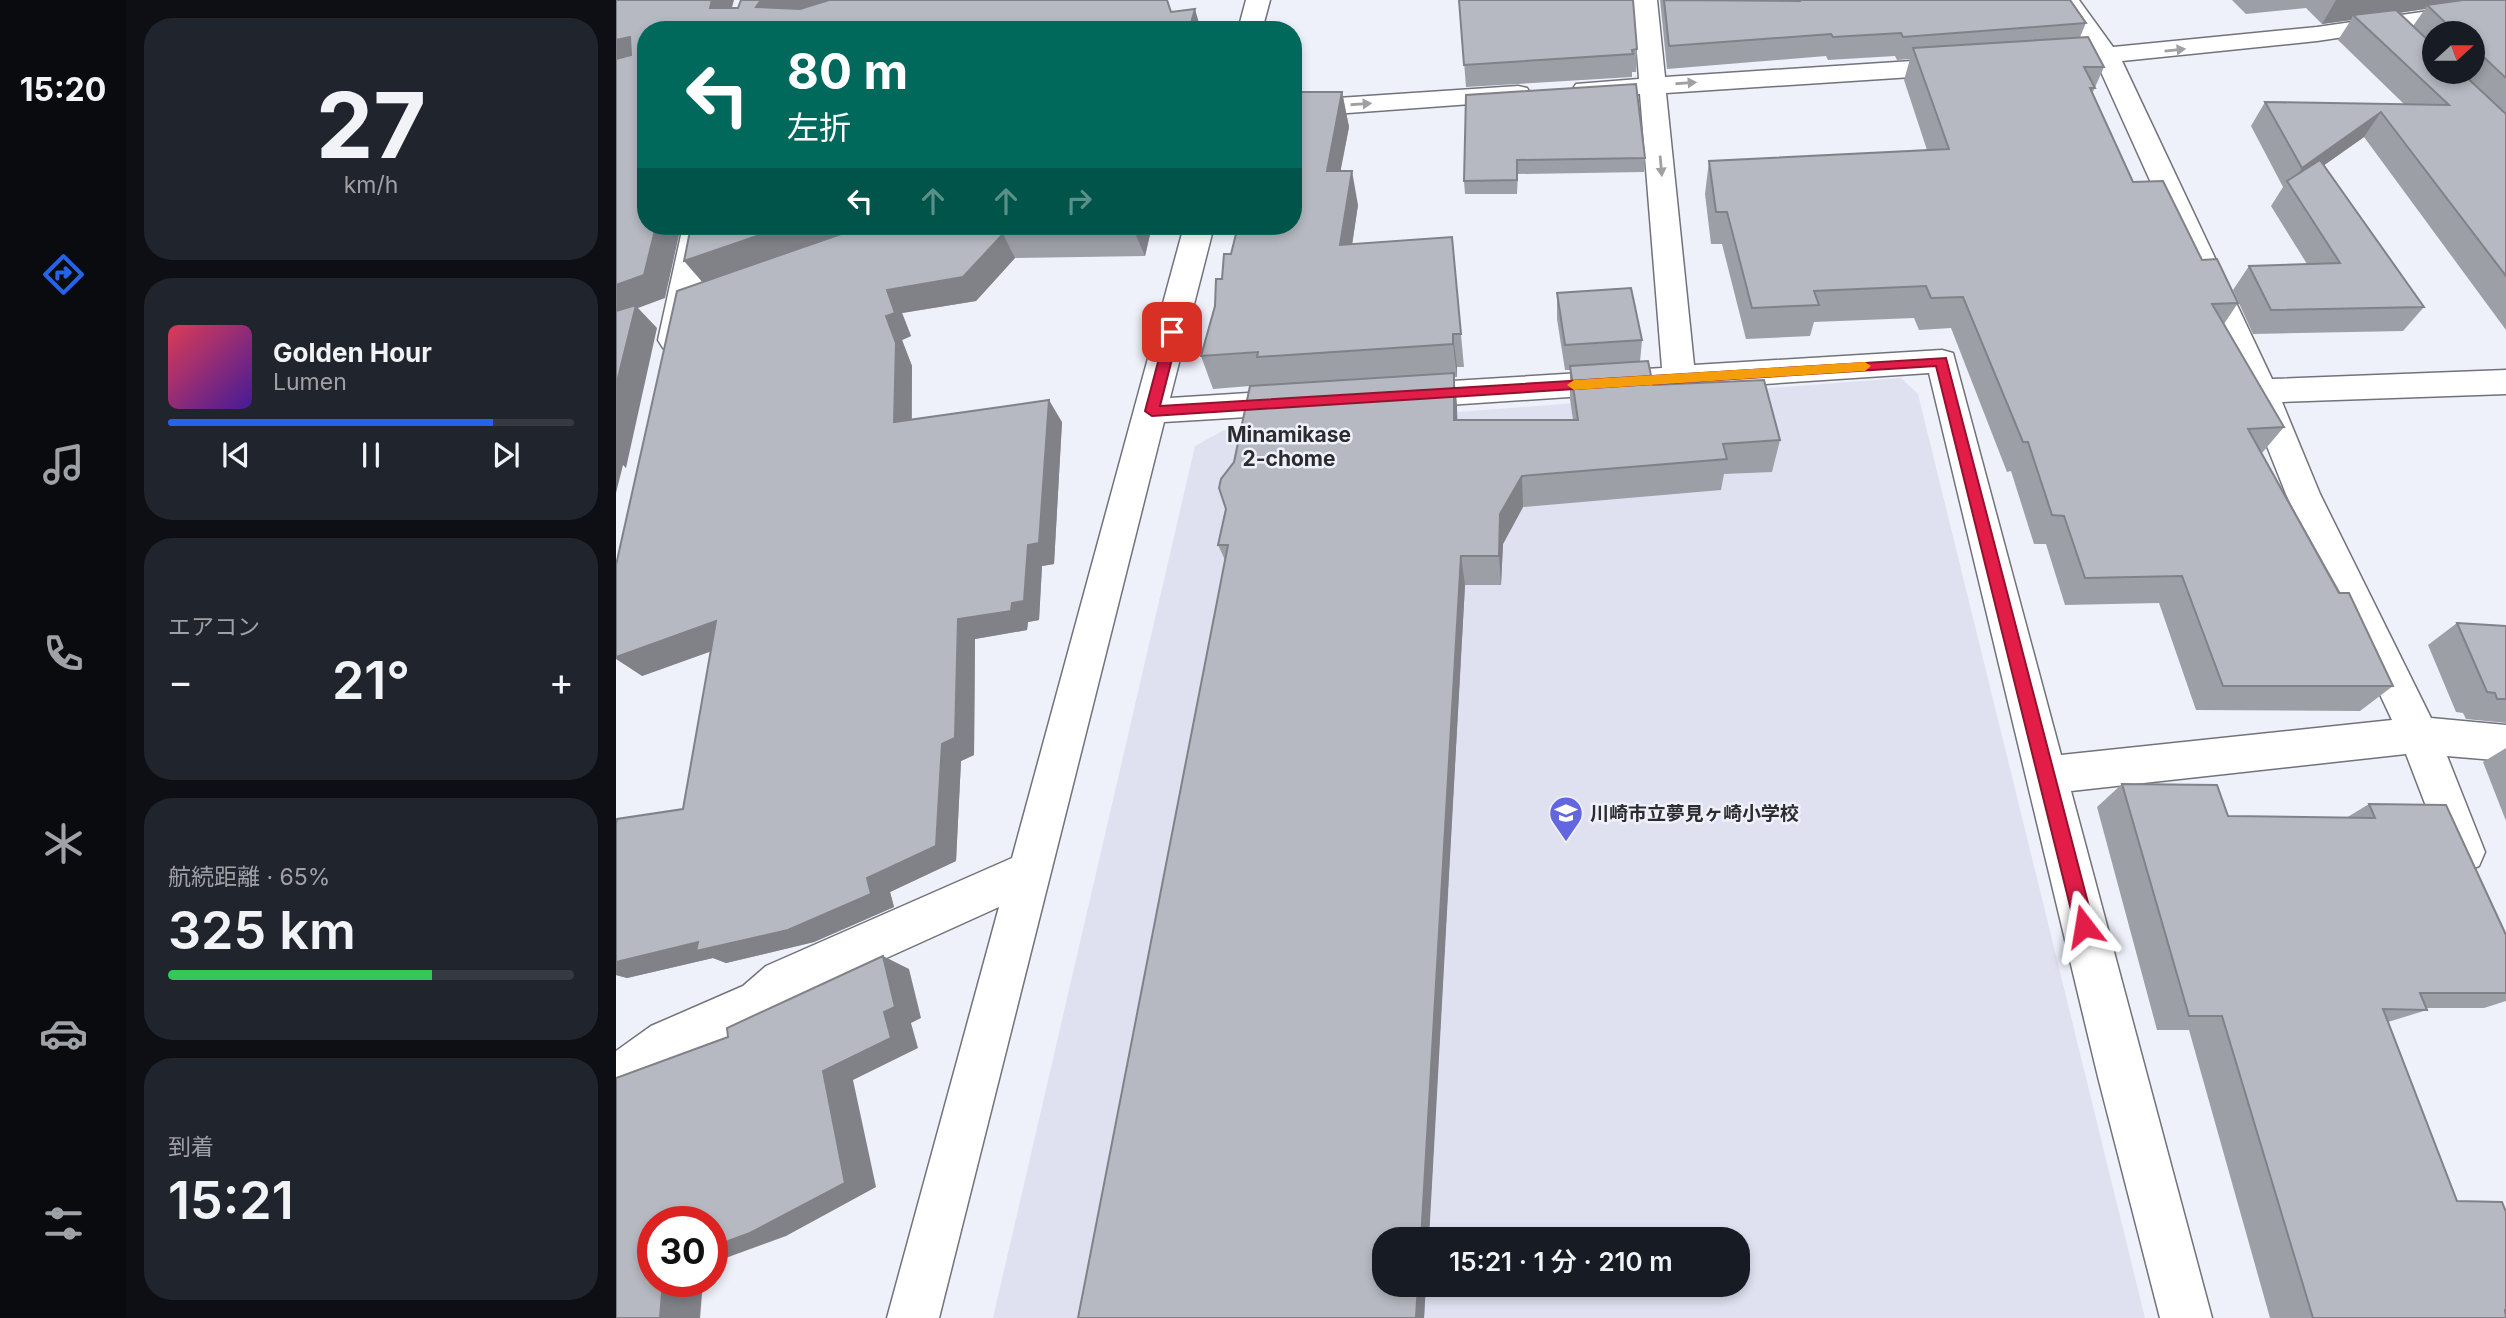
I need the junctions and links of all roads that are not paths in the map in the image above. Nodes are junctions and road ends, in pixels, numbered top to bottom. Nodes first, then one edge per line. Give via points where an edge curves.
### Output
1 (1258, 0) edge
2 (1645, 0) edge
3 (2067, 0) edge
4 (2506, 6) edge
5 (2434, 7) edge
6 (1252, 21) edge
7 (2386, 23) junction
8 (2406, 42) edge
9 (2107, 57) junction
10 (2025, 62) edge
11 (1983, 65) edge
12 (1653, 85) junction
13 (1302, 108) edge
14 (696, 235) edge
15 (1197, 235) edge
16 (667, 372) edge
17 (1679, 379) junction
18 (2506, 382) edge
19 (2261, 391) junction
20 (1366, 398) edge
21 (1325, 401) edge
22 (1152, 411) junction
23 (2419, 735) junction
24 (2506, 743) edge
25 (2047, 775) junction
26 (1027, 873) junction
27 (2477, 886) edge
28 (616, 1075) edge
29 (913, 1318) edge
30 (2186, 1318) edge

1 - 6 street
2 - 12 street
3 - 9 street
4 - 5 street
5 - 7 street
7 - 8 street
9 -> 7 street
9 - 10 street
9 - 19 street
12 -> 11 street
13 -> 12 street
12 -> 17 street
14 - 16 street
15 - 22 street
17 - 20 street
17 - 25 street via 1942,361
18 - 19 street
19 - 23 street via 2303,494
21 - 22 street
22 - 26 street
23 - 24 street
23 - 25 street
23 - 27 street
25 - 30 street
26 - 28 street via 782,982 759,1002 668,1043 643,1063
26 - 29 street

